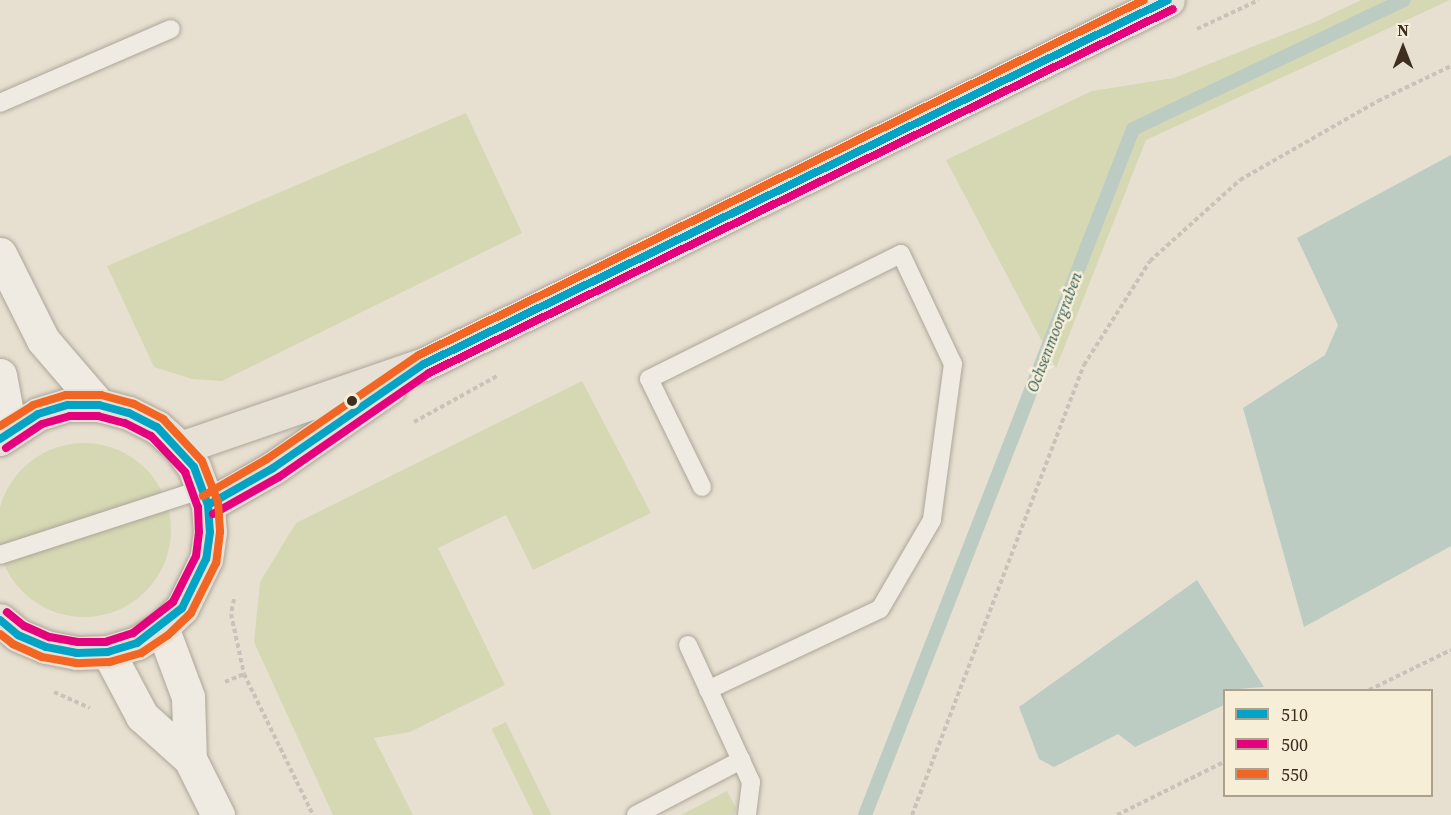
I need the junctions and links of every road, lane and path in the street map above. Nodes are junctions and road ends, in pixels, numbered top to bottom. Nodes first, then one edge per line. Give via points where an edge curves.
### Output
1 (1168, 0) edge
2 (171, 29) dead end
3 (1451, 66) edge
4 (0, 103) edge
5 (0, 254) edge
6 (424, 363) junction
7 (0, 375) edge
8 (99, 405) junction
9 (5, 434) edge
10 (180, 448) junction
11 (702, 488) dead end
12 (206, 497) junction
13 (0, 555) edge
14 (234, 593) dead end
15 (0, 620) edge
16 (162, 627) junction
17 (688, 645) dead end
18 (1451, 650) edge
19 (108, 652) junction
20 (1371, 689) edge
21 (708, 690) junction
22 (190, 759) junction
23 (741, 760) junction
24 (1223, 762) edge
25 (218, 815) edge
26 (313, 815) edge
27 (636, 815) edge
28 (747, 815) edge
29 (912, 815) edge
30 (1117, 815) edge

1 - 6 main road
2 - 4 lane
3 - 29 path via 1378,101 1240,180 1150,261 1084,365
5 - 8 street via 44,340
6 - 10 main road
6 - 12 main road via 273,468
7 - 9 street
8 - 9 main road via 58,408 38,414
8 - 10 main road via 129,413 157,427
10 - 12 main road
11 - 21 lane via 649,379 901,255 953,363 932,520 880,609
12 - 13 lane
12 - 16 main road via 206,559 187,600
14 - 26 path via 231,614 244,674
15 - 19 main road via 46,647 77,653
16 - 19 main road via 136,643
16 - 22 street via 188,697
17 - 21 lane
18 - 20 path
19 - 22 street via 142,716
21 - 23 lane
22 - 25 street
23 - 27 lane
23 - 28 lane via 751,782
24 - 30 path

